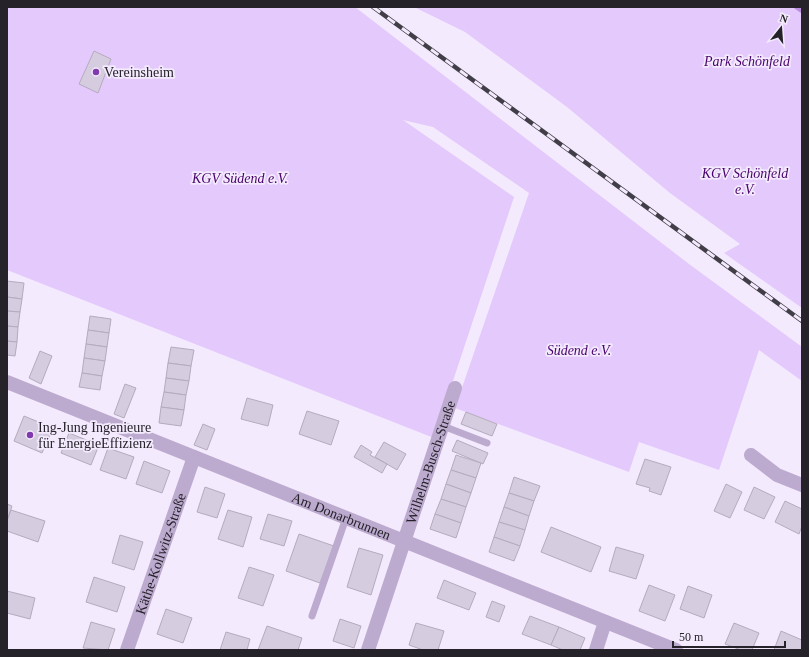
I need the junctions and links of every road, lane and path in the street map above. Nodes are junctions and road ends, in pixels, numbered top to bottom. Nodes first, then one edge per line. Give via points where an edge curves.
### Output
1 (7, 382) edge
2 (455, 388) dead end
3 (443, 426) junction
4 (487, 443) dead end
5 (751, 455) dead end
6 (194, 457) junction
7 (802, 486) edge
8 (346, 518) junction
9 (404, 541) junction
10 (312, 616) dead end
11 (605, 622) junction
12 (127, 650) edge
13 (368, 650) edge
14 (596, 650) edge
15 (676, 650) edge

1 - 6 street, Am Donarbrunnen
2 - 3 street, Wilhelm-Busch-Straße
3 - 4 lane
3 - 9 street, Wilhelm-Busch-Straße
5 - 7 street via 777,475
6 - 8 street, Am Donarbrunnen
6 - 12 street, Käthe-Kollwitz-Straße
8 - 9 street, Am Donarbrunnen
8 - 10 lane
9 - 11 street, Am Donarbrunnen
9 - 13 street, Wilhelm-Busch-Straße
11 - 14 street
11 - 15 street, Am Donarbrunnen

